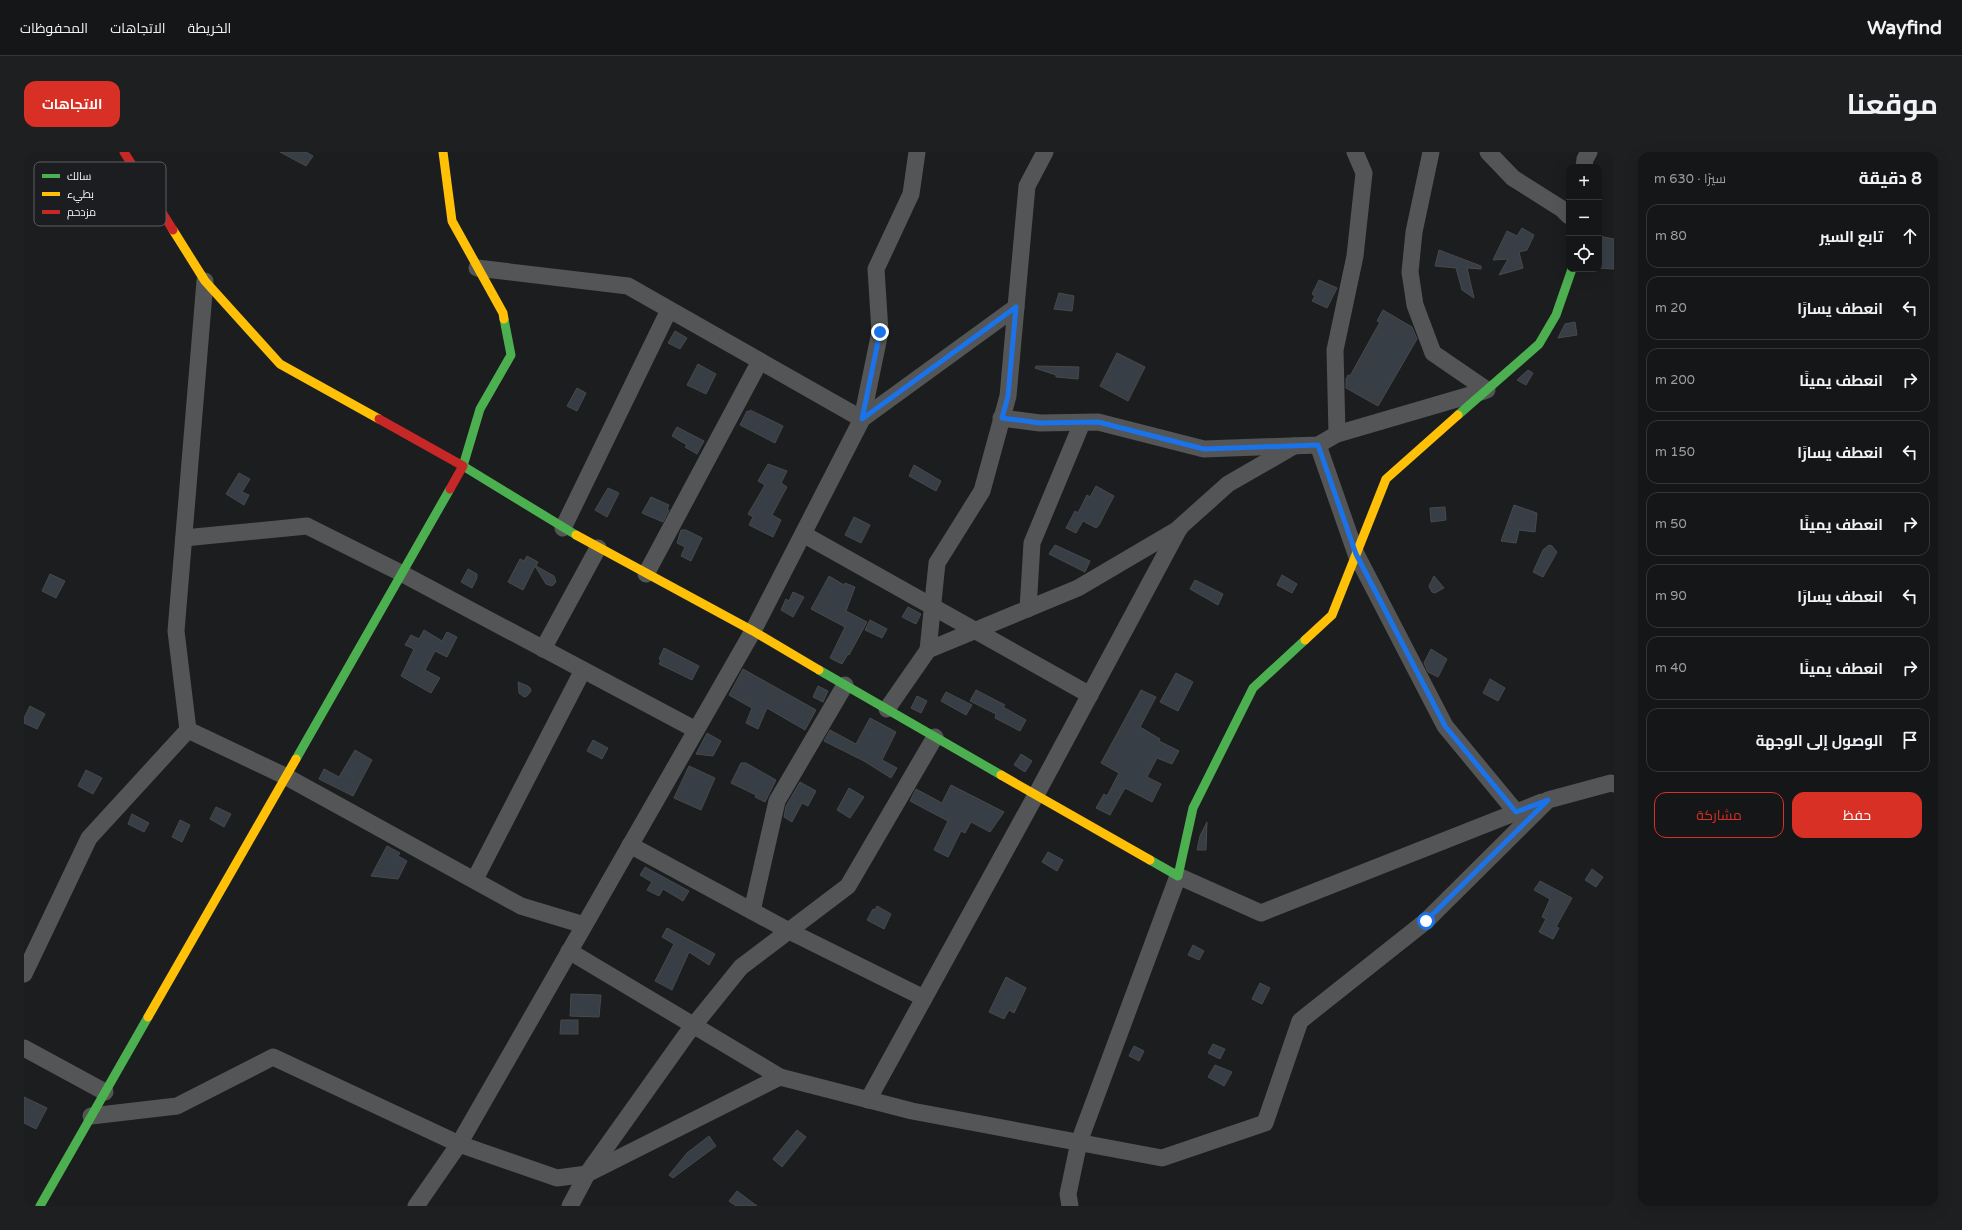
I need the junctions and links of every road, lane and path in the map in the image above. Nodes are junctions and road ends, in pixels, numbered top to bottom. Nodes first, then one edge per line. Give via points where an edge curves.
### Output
1 (124, 152) edge
2 (443, 152) edge
3 (917, 152) edge
4 (1045, 152) edge
5 (1355, 152) edge
6 (1431, 152) edge
7 (1488, 152) edge
8 (1589, 152) edge
9 (130, 162) edge
10 (1584, 164) edge
11 (1566, 213) edge
12 (166, 219) edge
13 (478, 268) junction
14 (1571, 272) edge
15 (205, 281) junction
16 (1016, 307) junction
17 (670, 310) junction
18 (760, 361) junction
19 (1487, 390) junction
20 (1002, 418) junction
21 (862, 419) junction
22 (1082, 422) junction
23 (1337, 434) junction
24 (1318, 445) junction
25 (1294, 446) junction
26 (463, 466) junction
27 (1180, 527) junction
28 (563, 528) junction
29 (802, 534) junction
30 (184, 538) junction
31 (598, 548) junction
32 (1356, 554) junction
33 (401, 574) junction
34 (646, 574) junction
35 (933, 607) junction
36 (1028, 609) junction
37 (752, 631) junction
38 (976, 631) junction
39 (543, 649) junction
40 (928, 650) junction
41 (583, 670) junction
42 (845, 685) junction
43 (1090, 695) junction
44 (888, 709) junction
45 (188, 730) junction
46 (696, 730) junction
47 (935, 737) junction
48 (285, 776) junction
49 (1614, 784) edge
50 (1036, 796) junction
51 (1548, 800) junction
52 (1516, 812) junction
53 (630, 845) junction
54 (1178, 876) junction
55 (475, 879) junction
56 (752, 912) junction
57 (584, 925) junction
58 (789, 931) junction
59 (569, 951) junction
60 (24, 974) edge
61 (924, 998) junction
62 (694, 1026) junction
63 (24, 1048) edge
64 (780, 1077) junction
65 (105, 1092) junction
66 (868, 1100) junction
67 (91, 1116) junction
68 (1078, 1142) junction
69 (459, 1144) junction
70 (587, 1174) junction
71 (40, 1206) edge
72 (416, 1206) edge
73 (570, 1206) edge
74 (1070, 1206) edge

1 - 9 street
2 - 13 street via 452,221
3 - 21 street via 911,194 876,269 880,332
4 - 16 street via 1027,186
5 - 23 street via 1364,173 1355,256 1335,350
6 - 19 street via 1414,232 1410,272 1415,305 1433,353
7 - 11 street via 1513,178
8 - 10 street
12 - 15 street
13 - 17 street via 628,286
13 - 26 street via 503,314 511,355 480,409
14 - 19 street via 1556,315 1539,344
15 - 26 street via 280,364
15 - 30 street
16 - 20 street via 1008,396
16 - 21 street
17 - 18 street
17 - 28 street
18 - 21 street
18 - 34 street
19 - 23 street
19 - 32 street via 1386,479
20 - 22 street via 1040,423
20 - 35 street via 982,490 937,563
21 - 29 street
22 - 25 street via 1098,422 1204,449
22 - 36 street via 1032,543
23 - 24 street
24 - 25 street
24 - 32 street
25 - 27 street via 1228,484
26 - 28 street
26 - 33 street
27 - 36 street via 1078,588
27 - 43 street
28 - 31 street
29 - 35 street
29 - 37 street
30 - 33 street via 307,526
30 - 45 street via 176,631
31 - 34 street
31 - 39 street
32 - 52 street via 1445,726
32 - 54 street via 1332,615 1253,688 1193,808
33 - 39 street
33 - 48 street
34 - 37 street
35 - 38 street
35 - 40 street
36 - 38 street
37 - 42 street
37 - 46 street
38 - 40 street
38 - 43 street
39 - 41 street
40 - 44 street
41 - 46 street
41 - 55 street
42 - 44 street
42 - 56 street via 777,802
43 - 50 street
44 - 47 street
45 - 48 street
45 - 60 street via 89,838
46 - 53 street
47 - 50 street
47 - 58 street via 848,886
48 - 55 street
48 - 65 street
49 - 51 street
50 - 54 street
50 - 61 street
51 - 52 street
51 - 68 street via 1426,921 1300,1021 1265,1123 1162,1158
52 - 54 street via 1261,913
53 - 56 street
53 - 57 street
54 - 68 street
55 - 57 street via 521,906
56 - 58 street
57 - 59 street
58 - 61 street
58 - 62 street via 741,966
59 - 62 street
59 - 69 street
61 - 66 street
62 - 64 street
62 - 70 street
63 - 65 street
64 - 66 street
64 - 70 street
65 - 67 street
66 - 68 street via 912,1111
67 - 69 street via 177,1106 273,1057
67 - 71 street
68 - 74 street via 1068,1194
69 - 70 street via 556,1178
69 - 72 street
70 - 73 street

